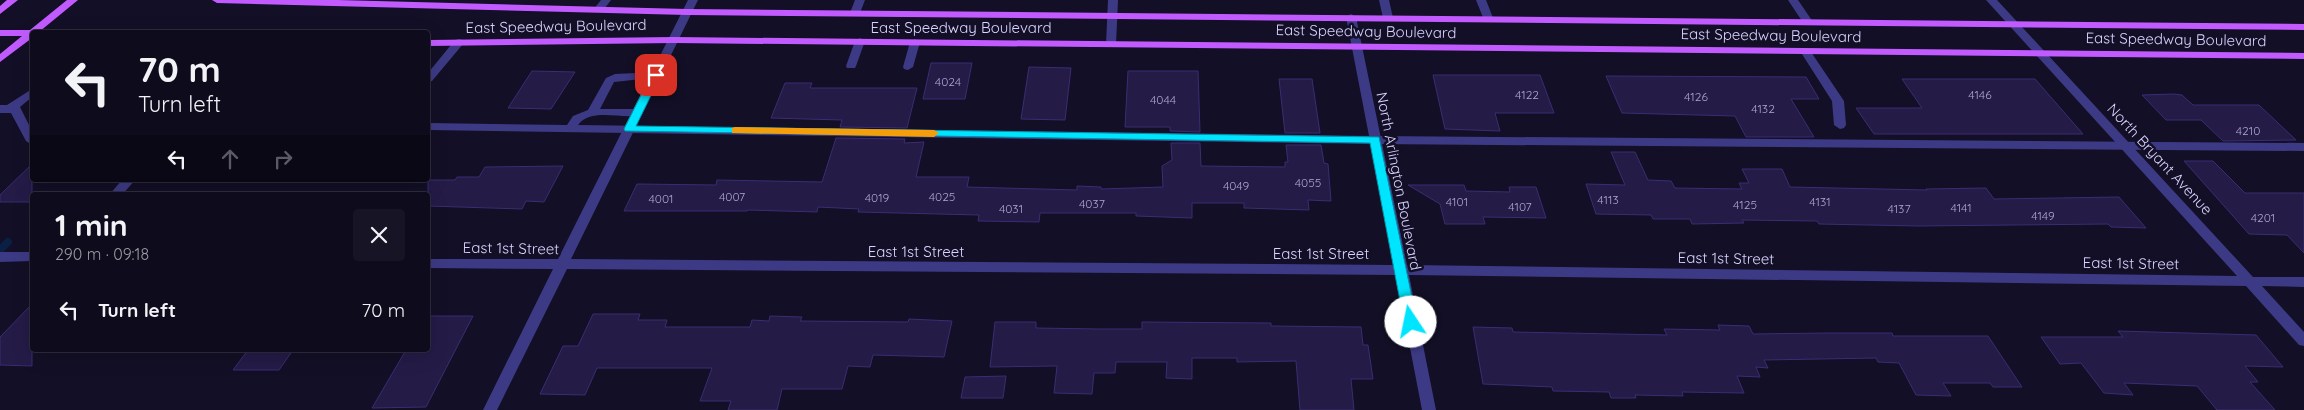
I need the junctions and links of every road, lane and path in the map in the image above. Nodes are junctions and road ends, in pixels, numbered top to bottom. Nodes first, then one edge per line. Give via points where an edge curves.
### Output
1 (13, 0) edge
2 (73, 0) edge
3 (217, 0) edge
4 (606, 0) edge
5 (693, 0) edge
6 (860, 0) edge
7 (1113, 0) edge
8 (1384, 0) edge
9 (1482, 0) edge
10 (1793, 0) edge
11 (1991, 0) edge
12 (279, 1) edge
13 (369, 2) edge
14 (427, 3) edge
15 (598, 10) junction
16 (0, 11) edge
17 (687, 12) junction
18 (855, 13) junction
19 (1112, 15) junction
20 (1351, 17) junction
21 (1388, 18) junction
22 (1488, 18) junction
23 (1808, 22) junction
24 (2012, 24) junction
25 (2304, 27) edge
26 (36, 30) edge
27 (0, 33) edge
28 (30, 33) edge
29 (30, 35) edge
30 (674, 40) junction
31 (459, 42) junction
32 (860, 42) junction
33 (915, 42) junction
34 (430, 43) edge
35 (1111, 44) junction
36 (1356, 46) junction
37 (1805, 50) junction
38 (2040, 53) junction
39 (2304, 56) edge
40 (0, 59) edge
41 (851, 66) dead end
42 (908, 66) dead end
43 (656, 75) junction
44 (430, 77) edge
45 (30, 93) edge
46 (5, 109) edge
47 (593, 112) junction
48 (637, 113) junction
49 (1840, 125) dead end
50 (430, 128) edge
51 (570, 129) junction
52 (629, 129) junction
53 (30, 138) edge
54 (1375, 140) junction
55 (2125, 145) junction
56 (2304, 147) edge
57 (127, 182) edge
58 (118, 192) edge
59 (30, 257) edge
60 (0, 258) edge
61 (430, 263) edge
62 (561, 265) junction
63 (1400, 270) junction
64 (2250, 281) junction
65 (2304, 282) edge
66 (2304, 341) edge
67 (490, 410) edge
68 (1429, 410) edge

1 - 16 main road
2 - 26 main road
3 - 12 main road, East Speedway Boulevard
4 - 15 street
5 - 17 street
6 - 18 street
7 - 19 street
8 - 21 street
9 - 22 street
10 - 23 street
11 - 24 street, North Bryant Avenue
12 - 13 main road, East Speedway Boulevard
13 - 14 main road, East Speedway Boulevard
14 - 15 main road, East Speedway Boulevard
15 - 17 main road, East Speedway Boulevard
17 - 18 main road, East Speedway Boulevard
17 - 30 street
18 - 19 main road, East Speedway Boulevard
19 - 20 main road, East Speedway Boulevard
19 - 35 street
20 - 21 main road, East Speedway Boulevard
20 - 36 street, North Arlington Boulevard
21 - 22 main road, East Speedway Boulevard
22 - 23 main road, East Speedway Boulevard
23 - 24 main road, East Speedway Boulevard
24 - 25 main road, East Speedway Boulevard
24 - 38 street, North Bryant Avenue
27 - 28 main road
29 - 40 main road
30 - 31 main road, East Speedway Boulevard
30 - 32 main road, East Speedway Boulevard
30 - 43 street
31 - 34 main road, East Speedway Boulevard
31 - 44 street
32 - 33 main road, East Speedway Boulevard
32 - 41 street
33 - 35 main road, East Speedway Boulevard
33 - 42 street
35 - 36 main road, East Speedway Boulevard
36 - 37 main road, East Speedway Boulevard
36 - 54 street, North Arlington Boulevard
37 - 38 main road, East Speedway Boulevard
37 - 49 street via 1838,101
38 - 39 main road, East Speedway Boulevard
38 - 55 street, North Bryant Avenue
43 - 47 street via 615,77 610,80
43 - 48 street
45 - 46 street
46 - 53 street via 16,109
47 - 48 street
47 - 51 street via 577,119
48 - 52 street
50 - 51 street
51 - 52 street
52 - 54 street
52 - 62 street
54 - 55 street
54 - 63 street, North Arlington Boulevard
55 - 56 street
55 - 64 street, North Bryant Avenue
57 - 58 street
59 - 60 street
61 - 62 street, East 1st Street
62 - 63 street, East 1st Street
62 - 67 street
63 - 64 street, East 1st Street
63 - 68 street, North Arlington Boulevard
64 - 65 street, East 1st Street
64 - 66 street, North Bryant Avenue

